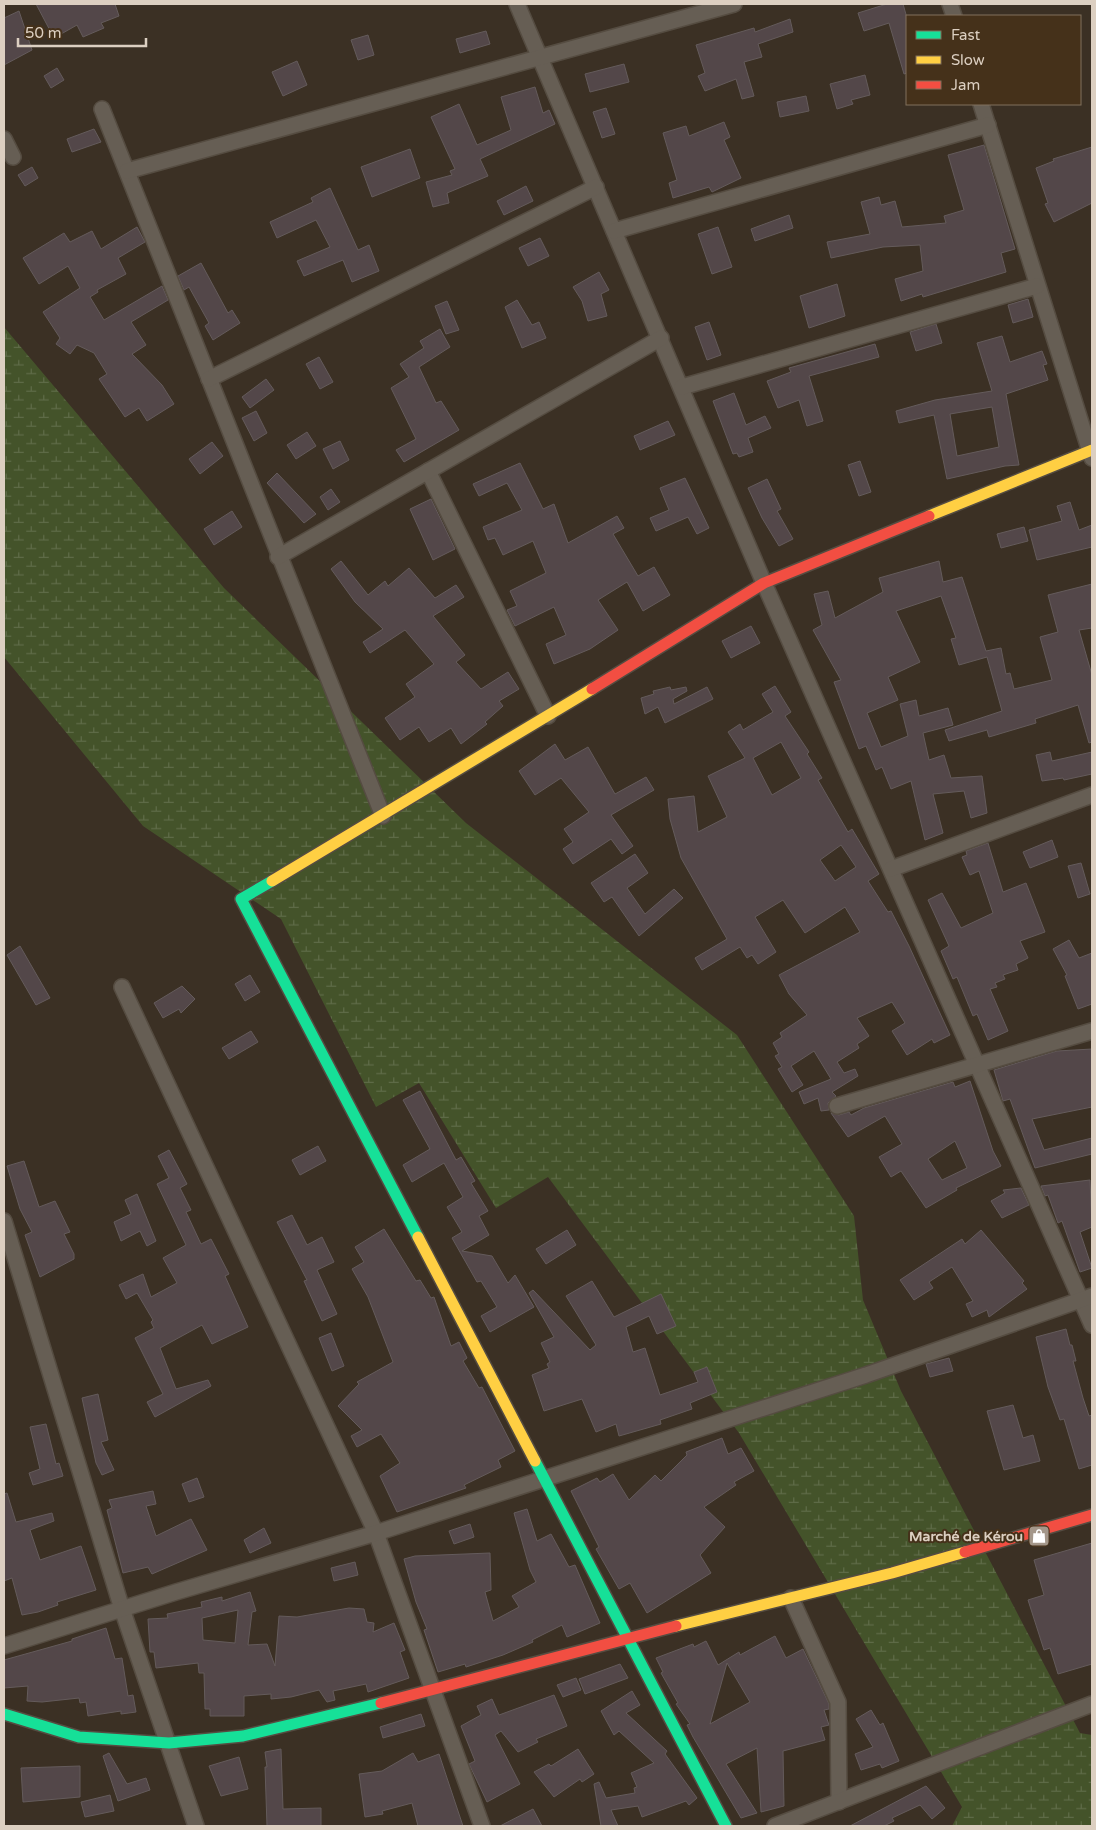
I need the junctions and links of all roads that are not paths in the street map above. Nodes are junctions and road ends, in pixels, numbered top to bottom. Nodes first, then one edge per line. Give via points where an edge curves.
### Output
1 (517, 4) edge
2 (734, 4) edge
3 (539, 57) junction
4 (981, 105) edge
5 (102, 109) dead end
6 (988, 125) junction
7 (4, 139) edge
8 (13, 157) dead end
9 (127, 171) junction
10 (596, 187) junction
11 (614, 230) junction
12 (1037, 286) junction
13 (661, 338) junction
14 (209, 379) junction
15 (682, 387) junction
16 (1092, 453) edge
17 (428, 471) junction
18 (278, 557) junction
19 (764, 583) junction
20 (548, 716) junction
21 (1092, 795) edge
22 (383, 816) junction
23 (891, 869) junction
24 (122, 987) dead end
25 (1092, 1031) edge
26 (976, 1065) junction
27 (837, 1106) dead end
28 (4, 1222) edge
29 (1088, 1298) edge
30 (1092, 1325) edge
31 (546, 1478) junction
32 (1092, 1515) edge
33 (376, 1533) junction
34 (791, 1598) junction
35 (122, 1609) junction
36 (629, 1638) junction
37 (4, 1646) edge
38 (432, 1691) junction
39 (1092, 1704) edge
40 (4, 1714) edge
41 (169, 1743) junction
42 (839, 1802) junction
43 (196, 1826) edge
44 (482, 1826) edge
45 (726, 1826) edge
46 (774, 1826) edge

1 - 3 street
2 - 3 street
3 - 9 street
3 - 10 street
4 - 6 street
5 - 9 street
6 - 11 street
6 - 12 street
7 - 8 street
9 - 14 street
10 - 11 street
10 - 14 street
11 - 13 street
12 - 15 street
12 - 16 street
13 - 15 street
13 - 17 street
14 - 18 street
15 - 19 street
16 - 19 street
17 - 18 street
17 - 20 street
18 - 22 street
19 - 20 street
19 - 23 street
20 - 22 street
21 - 23 street
22 - 31 street via 241,899
23 - 26 street
24 - 33 street
25 - 26 street
26 - 27 street
26 - 29 street
28 - 35 street
29 - 30 street
29 - 31 street via 856,1378
31 - 33 street
31 - 36 street
32 - 34 street
33 - 35 street
33 - 38 street
34 - 36 street
34 - 42 street via 838,1702
35 - 37 street
35 - 41 street
36 - 38 street
36 - 45 street
38 - 41 street via 244,1736
38 - 44 street
39 - 42 street
40 - 41 street via 79,1737
41 - 43 street
42 - 46 street

